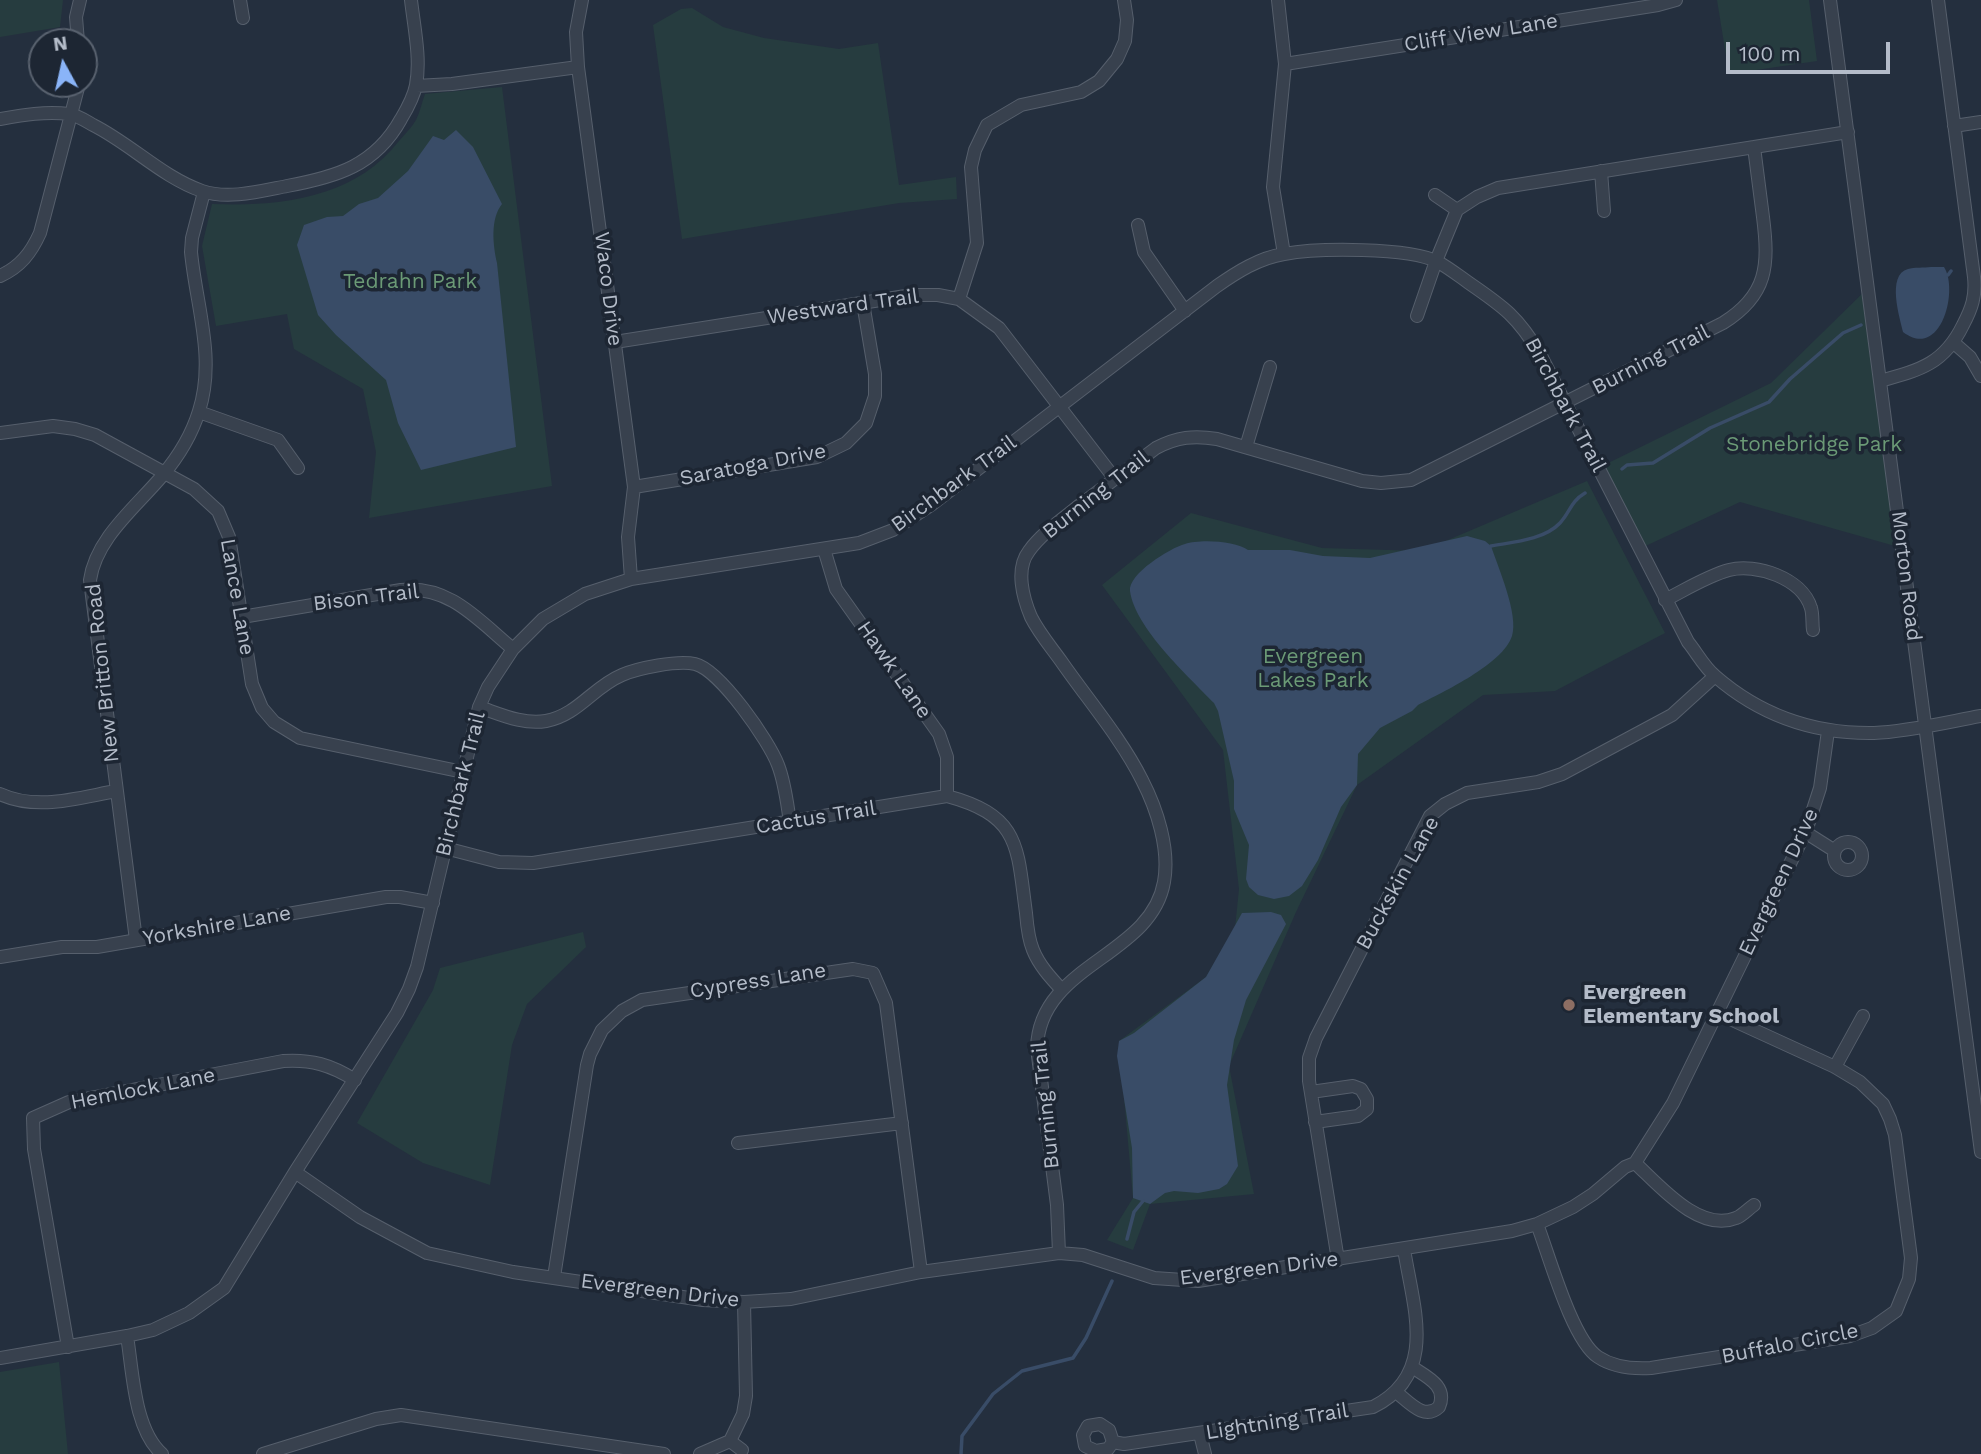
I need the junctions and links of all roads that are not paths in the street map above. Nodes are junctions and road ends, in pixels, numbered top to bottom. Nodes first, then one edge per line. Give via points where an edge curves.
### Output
1 (80, 0) edge
2 (240, 0) edge
3 (411, 0) edge
4 (582, 0) edge
5 (1124, 0) edge
6 (1278, 0) edge
7 (1676, 0) edge
8 (1830, 0) edge
9 (1938, 0) edge
10 (243, 18) dead end
11 (77, 28) edge
12 (1285, 64) junction
13 (578, 67) junction
14 (416, 86) junction
15 (75, 98) edge
16 (71, 114) junction
17 (0, 119) edge
18 (1981, 122) edge
19 (1954, 126) junction
20 (1848, 132) junction
21 (1754, 147) junction
22 (1601, 171) junction
23 (204, 192) junction
24 (1435, 195) dead end
25 (1457, 210) junction
26 (1604, 211) dead end
27 (1138, 225) dead end
28 (1284, 254) junction
29 (1436, 261) junction
30 (0, 276) edge
31 (959, 299) junction
32 (863, 303) junction
33 (1185, 311) junction
34 (1417, 316) dead end
35 (615, 342) junction
36 (1954, 343) junction
37 (1270, 366) dead end
38 (1981, 376) edge
39 (1880, 381) junction
40 (1565, 403) junction
41 (1060, 406) junction
42 (199, 412) junction
43 (0, 433) edge
44 (1246, 447) junction
45 (298, 468) dead end
46 (165, 473) junction
47 (1115, 479) junction
48 (634, 487) junction
49 (824, 550) junction
50 (631, 579) junction
51 (1665, 600) junction
52 (242, 617) junction
53 (1812, 629) dead end
54 (513, 649) junction
55 (1715, 676) junction
56 (479, 707) junction
57 (1981, 716) edge
58 (1925, 725) junction
59 (1828, 731) junction
60 (463, 772) junction
61 (116, 791) junction
62 (0, 794) edge
63 (947, 796) junction
64 (790, 822) junction
65 (1805, 832) junction
66 (445, 848) junction
67 (1835, 851) dead end
68 (433, 903) junction
69 (136, 940) junction
70 (0, 957) edge
71 (1061, 989) junction
72 (1717, 1013) junction
73 (1863, 1016) dead end
74 (1835, 1067) junction
75 (355, 1080) junction
76 (1311, 1092) junction
77 (1315, 1122) junction
78 (902, 1123) junction
79 (738, 1143) dead end
80 (1981, 1152) edge
81 (1635, 1163) junction
82 (295, 1172) junction
83 (1754, 1205) dead end
84 (1537, 1224) junction
85 (1404, 1249) junction
86 (1059, 1253) junction
87 (1338, 1260) junction
88 (921, 1272) junction
89 (554, 1277) junction
90 (744, 1302) junction
91 (127, 1336) junction
92 (68, 1347) junction
93 (0, 1358) edge
94 (1412, 1367) junction
95 (1396, 1392) junction
96 (1200, 1434) junction
97 (730, 1441) junction
98 (1112, 1442) dead end
99 (742, 1450) dead end
100 (162, 1454) edge
101 (263, 1454) edge
102 (664, 1454) edge
103 (700, 1454) edge
104 (1206, 1454) edge

1 - 11 street
2 - 10 street
3 - 14 street
4 - 13 street, Waco Drive via 576,33
5 - 31 street via 1125,41 1099,81 1073,95 1021,105 987,125 971,167 977,243
6 - 12 street
7 - 12 street, Cliff View Lane
8 - 20 street, Morton Road
9 - 19 street
12 - 28 street via 1273,187
13 - 14 street
13 - 35 street, Waco Drive
14 - 23 street via 391,136 342,173 247,193
15 - 16 street
16 - 17 street via 34,113
16 - 23 street
16 - 30 street via 40,233 31,253
18 - 19 street
19 - 36 street via 1975,287 1973,306
20 - 21 street
20 - 39 street, Morton Road
21 - 22 street
21 - 40 street, Burning Trail via 1767,252 1764,273 1750,303 1723,323
22 - 25 street via 1498,188
22 - 26 street
23 - 42 street, New Britton Road via 191,252 206,353
24 - 25 street
25 - 29 street
27 - 33 street via 1144,252
28 - 29 street, Birchbark Trail via 1379,250
28 - 33 street, Birchbark Trail via 1235,274
29 - 34 street
29 - 40 street, Birchbark Trail via 1507,309 1540,354
31 - 32 street, Westward Trail via 923,294
31 - 41 street, Westward Trail via 999,328
32 - 35 street, Westward Trail
32 - 48 street, Saratoga Drive via 875,397 866,423 846,443 817,457
33 - 41 street, Birchbark Trail
35 - 48 street, Waco Drive
36 - 38 street via 1970,357
36 - 39 street via 1925,367
37 - 44 street
39 - 58 street, Morton Road
40 - 44 street, Burning Trail via 1426,474 1395,483 1362,481
40 - 51 street, Birchbark Trail
41 - 47 street, Westward Trail
41 - 49 street, Birchbark Trail via 906,523 868,540
42 - 45 street via 278,440
42 - 46 street, New Britton Road via 186,443
43 - 46 street, Lance Lane via 43,426 75,429 108,441
44 - 47 street, Burning Trail via 1208,437 1184,437 1156,448
46 - 52 street, Lance Lane via 210,501 222,516
46 - 61 street, New Britton Road via 101,546 91,573
47 - 71 street, Burning Trail via 1051,528 1029,551 1021,575 1035,623 1142,779 1155,811 1165,874 1151,915
48 - 50 street, Waco Drive via 628,537
49 - 50 street, Birchbark Trail
49 - 63 street, Hawk Lane via 836,589 939,734 947,757
50 - 54 street, Birchbark Trail via 570,601
51 - 53 street via 1727,571 1760,569 1788,581 1800,593 1811,607
51 - 55 street, Birchbark Trail via 1688,642
52 - 54 street, Bison Trail via 421,589 458,603
52 - 60 street, Lance Lane via 255,694 281,728 309,741
54 - 56 street, Birchbark Trail
55 - 59 street, Birchbark Trail via 1774,715
55 - 76 street, Buckskin Lane via 1672,715 1562,774 1467,793 1430,816 1316,1038 1308,1069
56 - 60 street, Birchbark Trail
56 - 64 street via 519,720 543,722 569,714 622,674 696,664 732,693 773,752 782,774
57 - 58 street, Birchbark Trail
58 - 59 street, Birchbark Trail via 1876,733
58 - 80 street, Morton Road
59 - 65 street, Evergreen Drive via 1820,788
60 - 66 street, Birchbark Trail
61 - 62 street via 36,803
61 - 69 street, New Britton Road
63 - 64 street, Cactus Trail
63 - 71 street, Cactus Trail via 989,811 1009,834 1018,858 1030,942 1042,967
64 - 66 street, Cactus Trail via 522,864
65 - 67 street
65 - 72 street, Evergreen Drive
66 - 68 street, Birchbark Trail
68 - 69 street, Yorkshire Lane via 386,897
68 - 75 street, Birchbark Trail via 409,989
69 - 70 street, Yorkshire Lane
71 - 86 street, Burning Trail via 1042,1016 1037,1048
72 - 74 street, Buffalo Circle
72 - 81 street, Evergreen Drive via 1673,1103
73 - 74 street
74 - 84 street, Buffalo Circle via 1883,1104 1895,1135 1911,1270 1896,1311 1872,1328 1850,1336 1651,1368 1620,1366 1598,1357 1578,1331
75 - 82 street, Birchbark Trail
75 - 92 street, Hemlock Lane via 322,1063 283,1061 69,1102 33,1118 34,1149
76 - 77 street, Buckskin Lane
76 - 77 street via 1353,1086 1361,1088 1367,1099 1367,1110 1358,1116
77 - 87 street, Buckskin Lane
78 - 79 street
78 - 88 street, Cypress Lane
78 - 89 street, Cypress Lane via 886,1003 873,973 840,969 642,1000 602,1030 590,1054
81 - 83 street via 1679,1204 1701,1216 1722,1221 1737,1218
81 - 84 street, Evergreen Drive via 1583,1200
82 - 89 street, Evergreen Drive via 360,1217 427,1253
82 - 91 street, Birchbark Trail via 224,1288 175,1320
84 - 85 street, Evergreen Drive
85 - 87 street, Evergreen Drive
85 - 94 street, Lightning Trail via 1418,1337
86 - 87 street, Evergreen Drive via 1184,1282
86 - 88 street, Evergreen Drive
88 - 90 street, Evergreen Drive via 791,1298
89 - 90 street, Evergreen Drive
90 - 97 street via 746,1396
91 - 92 street, Birchbark Trail
91 - 100 street via 143,1425
92 - 93 street, Birchbark Trail
94 - 95 street, Lightning Trail
94 - 95 street via 1438,1386 1443,1396 1439,1407 1422,1412
95 - 96 street, Lightning Trail via 1373,1407
96 - 98 street, Lightning Trail
96 - 104 street
97 - 99 street
97 - 103 street
101 - 102 street via 401,1415

